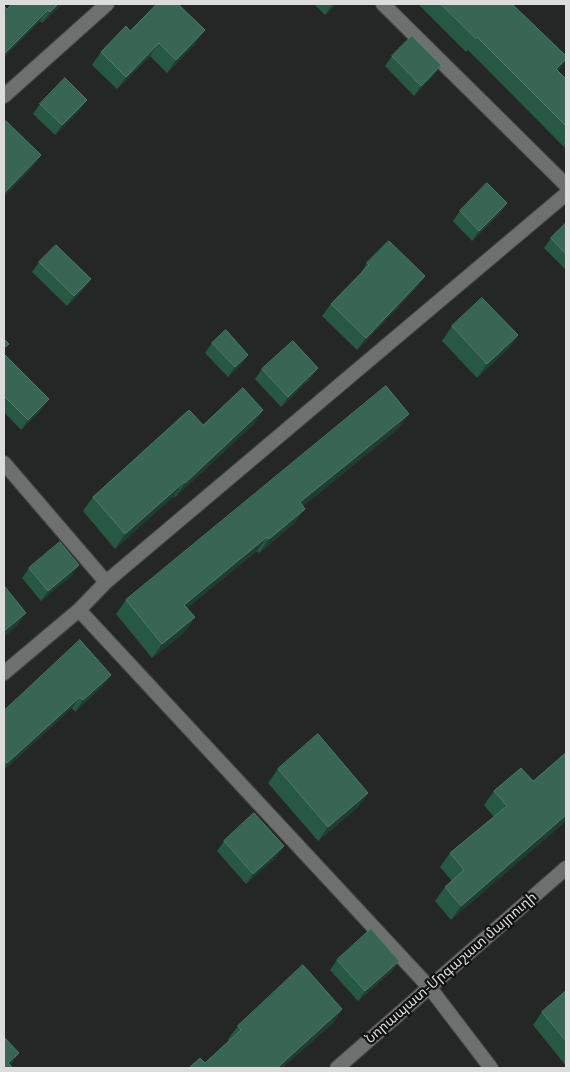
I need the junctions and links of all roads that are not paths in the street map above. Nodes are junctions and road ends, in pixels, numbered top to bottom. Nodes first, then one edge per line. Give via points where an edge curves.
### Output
1 (107, 4) edge
2 (384, 4) edge
3 (4, 96) edge
4 (566, 185) edge
5 (566, 194) edge
6 (4, 463) edge
7 (106, 582) junction
8 (79, 610) junction
9 (4, 673) edge
10 (566, 868) edge
11 (430, 988) junction
12 (336, 1068) edge
13 (491, 1068) edge

1 - 3 street
2 - 4 street
5 - 7 street
6 - 7 street
7 - 8 street
8 - 9 street
8 - 11 street
10 - 11 street, Նորապատ-Մրգաշատ մայրուղի
11 - 12 street, Նորապատ-Մրգաշատ մայրուղի
11 - 13 street

